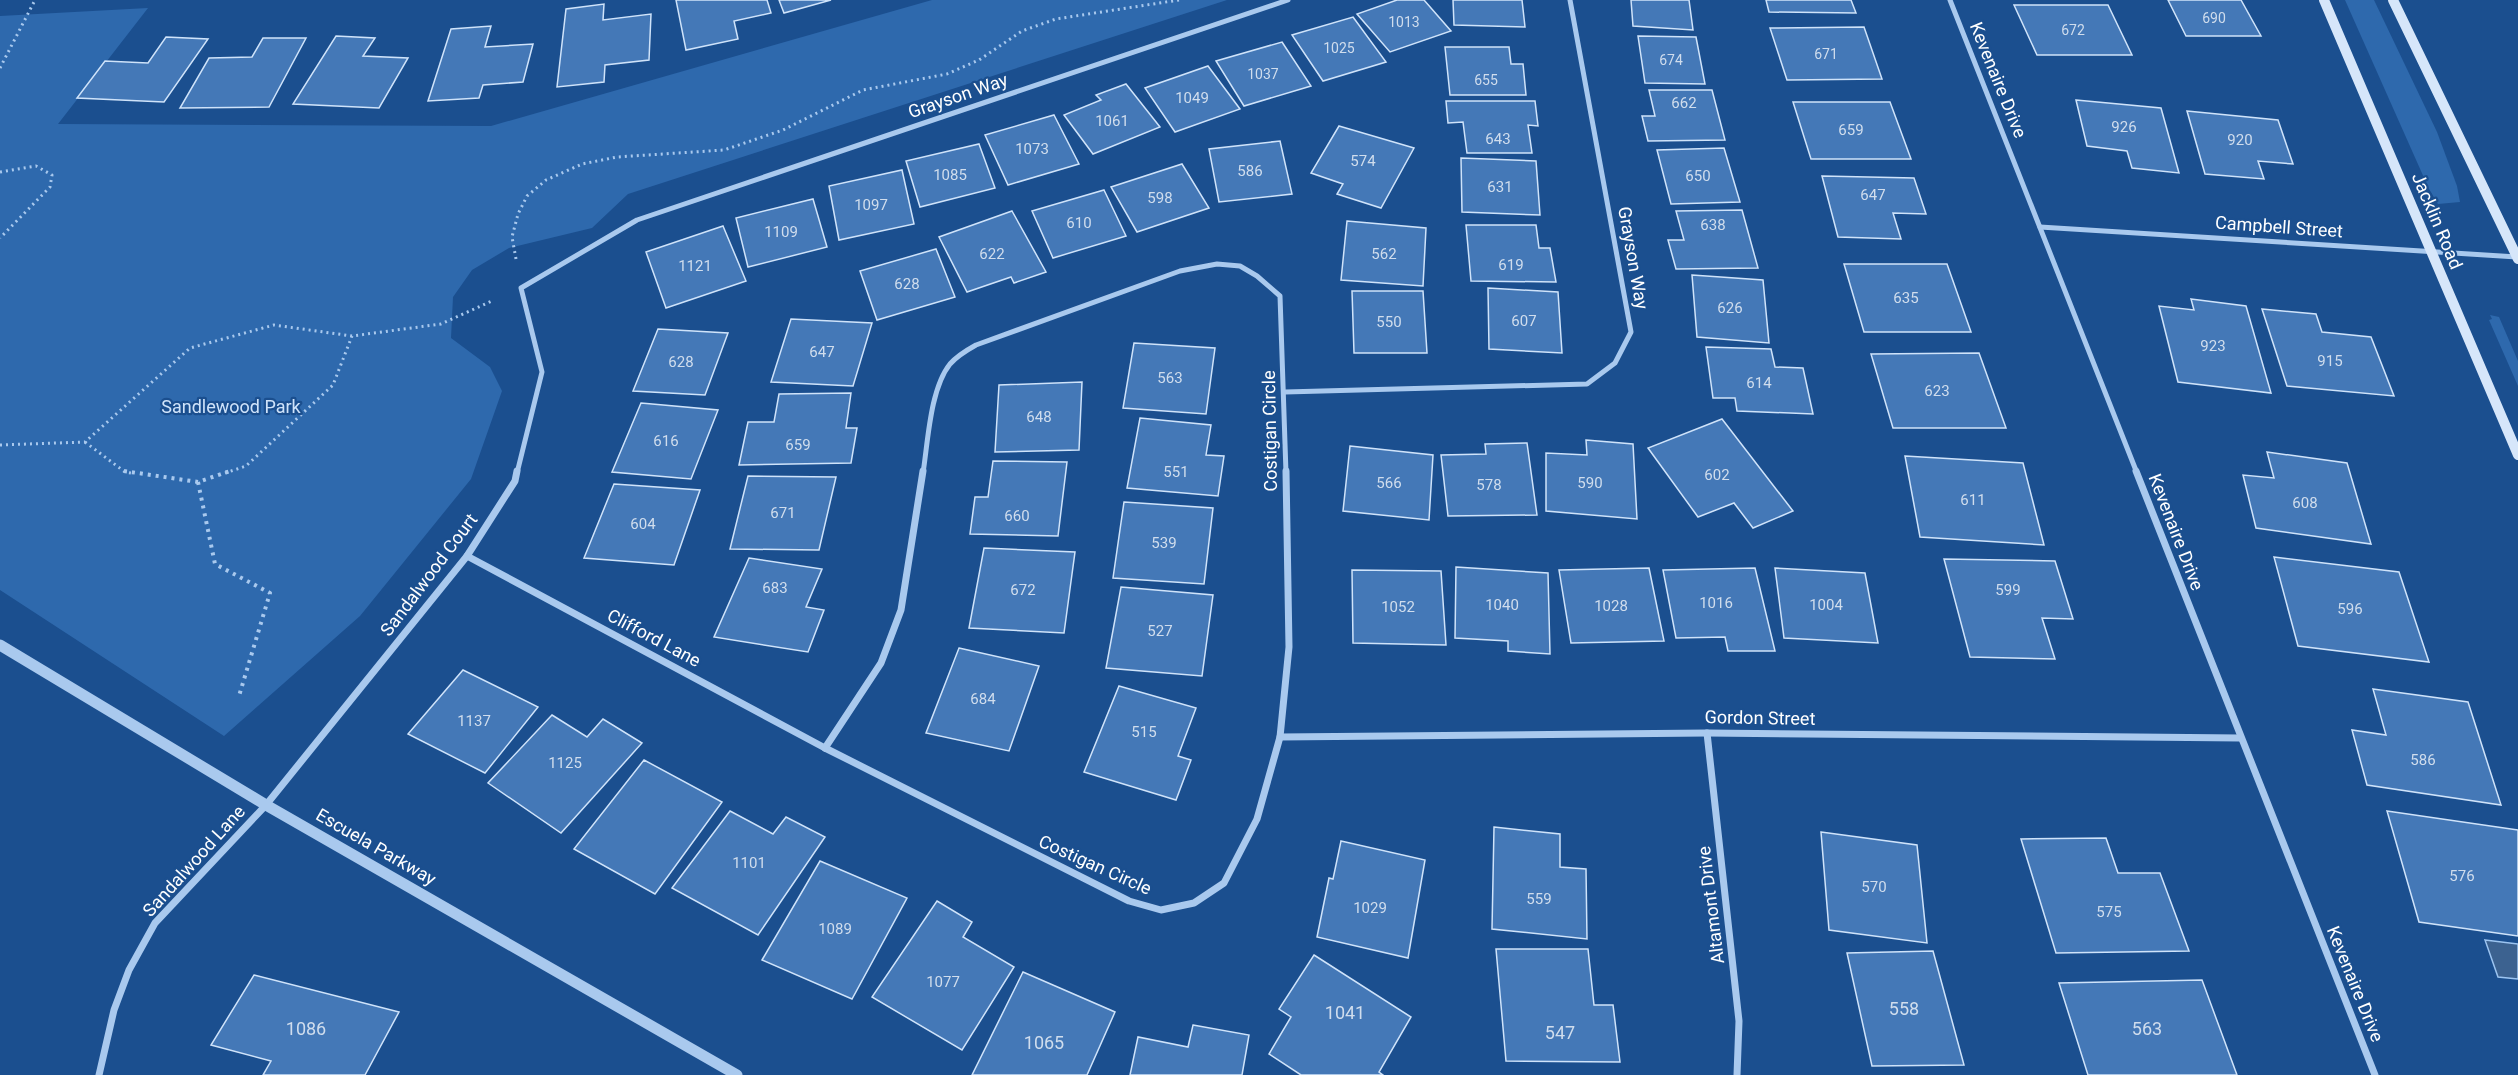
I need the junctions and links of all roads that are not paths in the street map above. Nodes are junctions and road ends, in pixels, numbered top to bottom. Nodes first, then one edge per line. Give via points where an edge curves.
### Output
1 (1288, 0) edge
2 (1570, 0) edge
3 (1950, 0) edge
4 (2324, 0) edge
5 (2393, 0) edge
6 (2040, 227) junction
7 (2433, 252) junction
8 (2517, 258) edge
9 (521, 288) joint
10 (1285, 392) junction
11 (2518, 455) edge
12 (467, 556) junction
13 (0, 645) edge
14 (1707, 733) junction
15 (1280, 737) junction
16 (2240, 738) junction
17 (825, 748) junction
18 (266, 805) junction
19 (99, 1075) edge
20 (737, 1075) edge
21 (1737, 1075) edge
22 (2375, 1075) edge

1 - 9 street, Grayson Way via 637,220
2 - 10 street, Grayson Way via 1631,332 1608,373 1587,384
3 - 6 street, Kevenaire Drive
4 - 7 main road, Jacklin Road
5 - 8 main road
6 - 7 street, Campbell Street
6 - 16 street, Kevenaire Drive
7 - 8 street, Campbell Street
7 - 11 main road, Jacklin Road
9 - 12 street, Sandalwood Court via 542,372 515,481
10 - 15 street, Costigan Circle via 1289,647
10 - 17 street, Costigan Circle via 1280,296 1240,266 1217,264 1180,271 976,345 952,358 935,398 901,610 881,663
12 - 17 street, Clifford Lane
12 - 18 street, Sandalwood Court
13 - 18 street, Escuela Parkway
14 - 15 street, Gordon Street
14 - 16 street, Gordon Street
14 - 21 street, Altamont Drive via 1739,1021
15 - 17 street, Costigan Circle via 1257,819 1224,883 1194,903 1161,910 1129,901
16 - 22 street, Kevenaire Drive
18 - 19 street, Sandalwood Lane via 155,923 129,970 114,1010
18 - 20 street, Escuela Parkway

